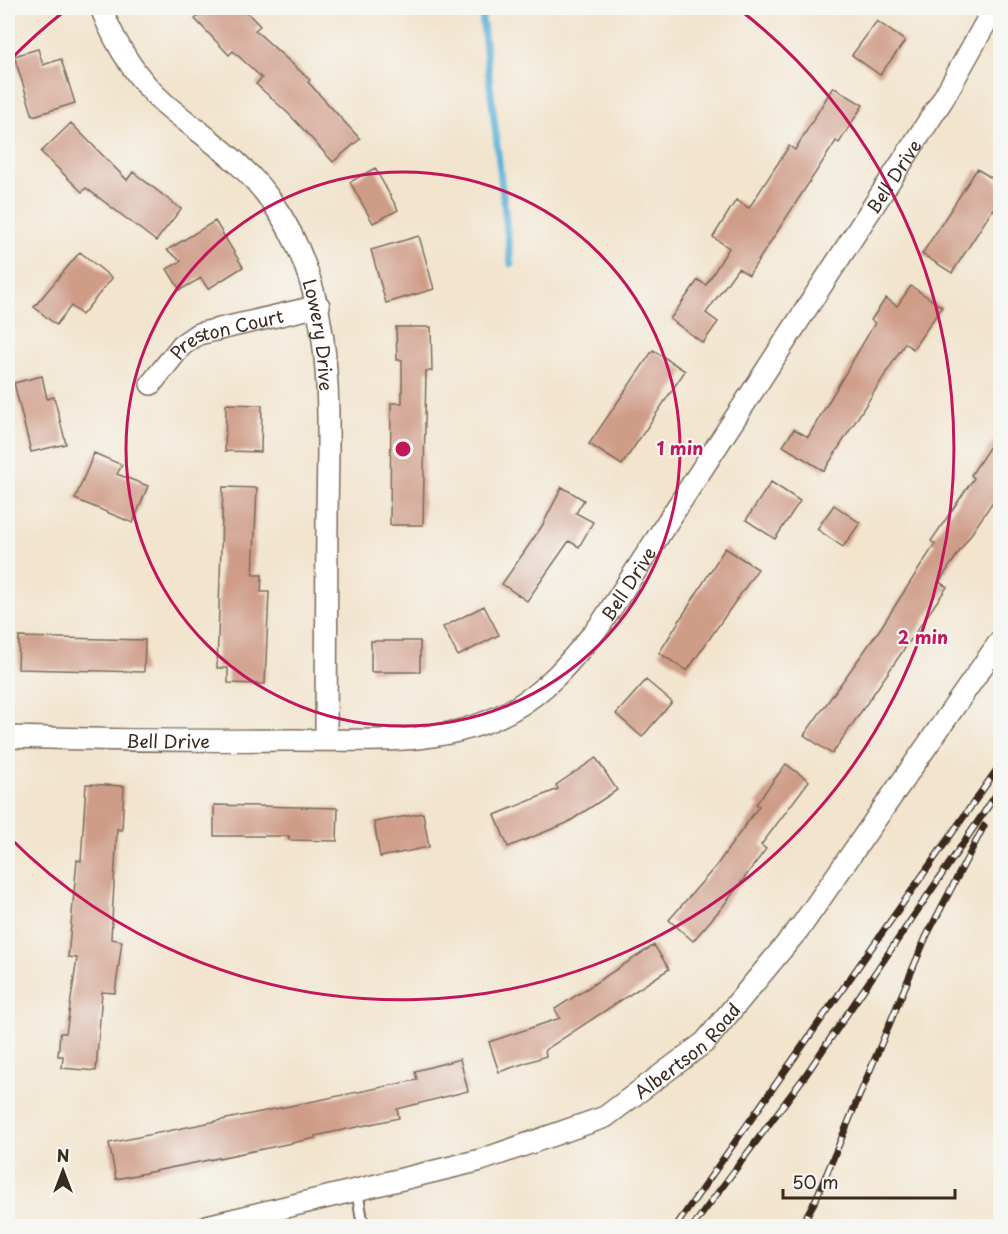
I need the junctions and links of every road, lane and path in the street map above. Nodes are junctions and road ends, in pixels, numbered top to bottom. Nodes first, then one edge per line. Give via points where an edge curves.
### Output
1 (101, 8) edge
2 (994, 8) edge
3 (319, 306) junction
4 (151, 384) dead end
5 (1000, 641) edge
6 (8, 738) edge
7 (326, 739) junction
8 (357, 1190) junction
9 (267, 1220) edge
10 (207, 1227) edge
11 (363, 1227) edge

1 - 3 street, Lowery Drive via 114,39 158,96 247,171 273,203 297,244
2 - 7 street, Bell Drive via 924,129 601,624 564,671 510,711 447,735 396,740
3 - 4 street, Preston Court via 198,334 182,345
3 - 7 street, Lowery Drive via 325,342 327,423
5 - 8 street, Albertson Road via 802,925 705,1042 604,1117 481,1160
6 - 7 street, Bell Drive via 132,742
8 - 9 street, Albertson Road
8 - 11 lane
9 - 10 street, Albertson Road

